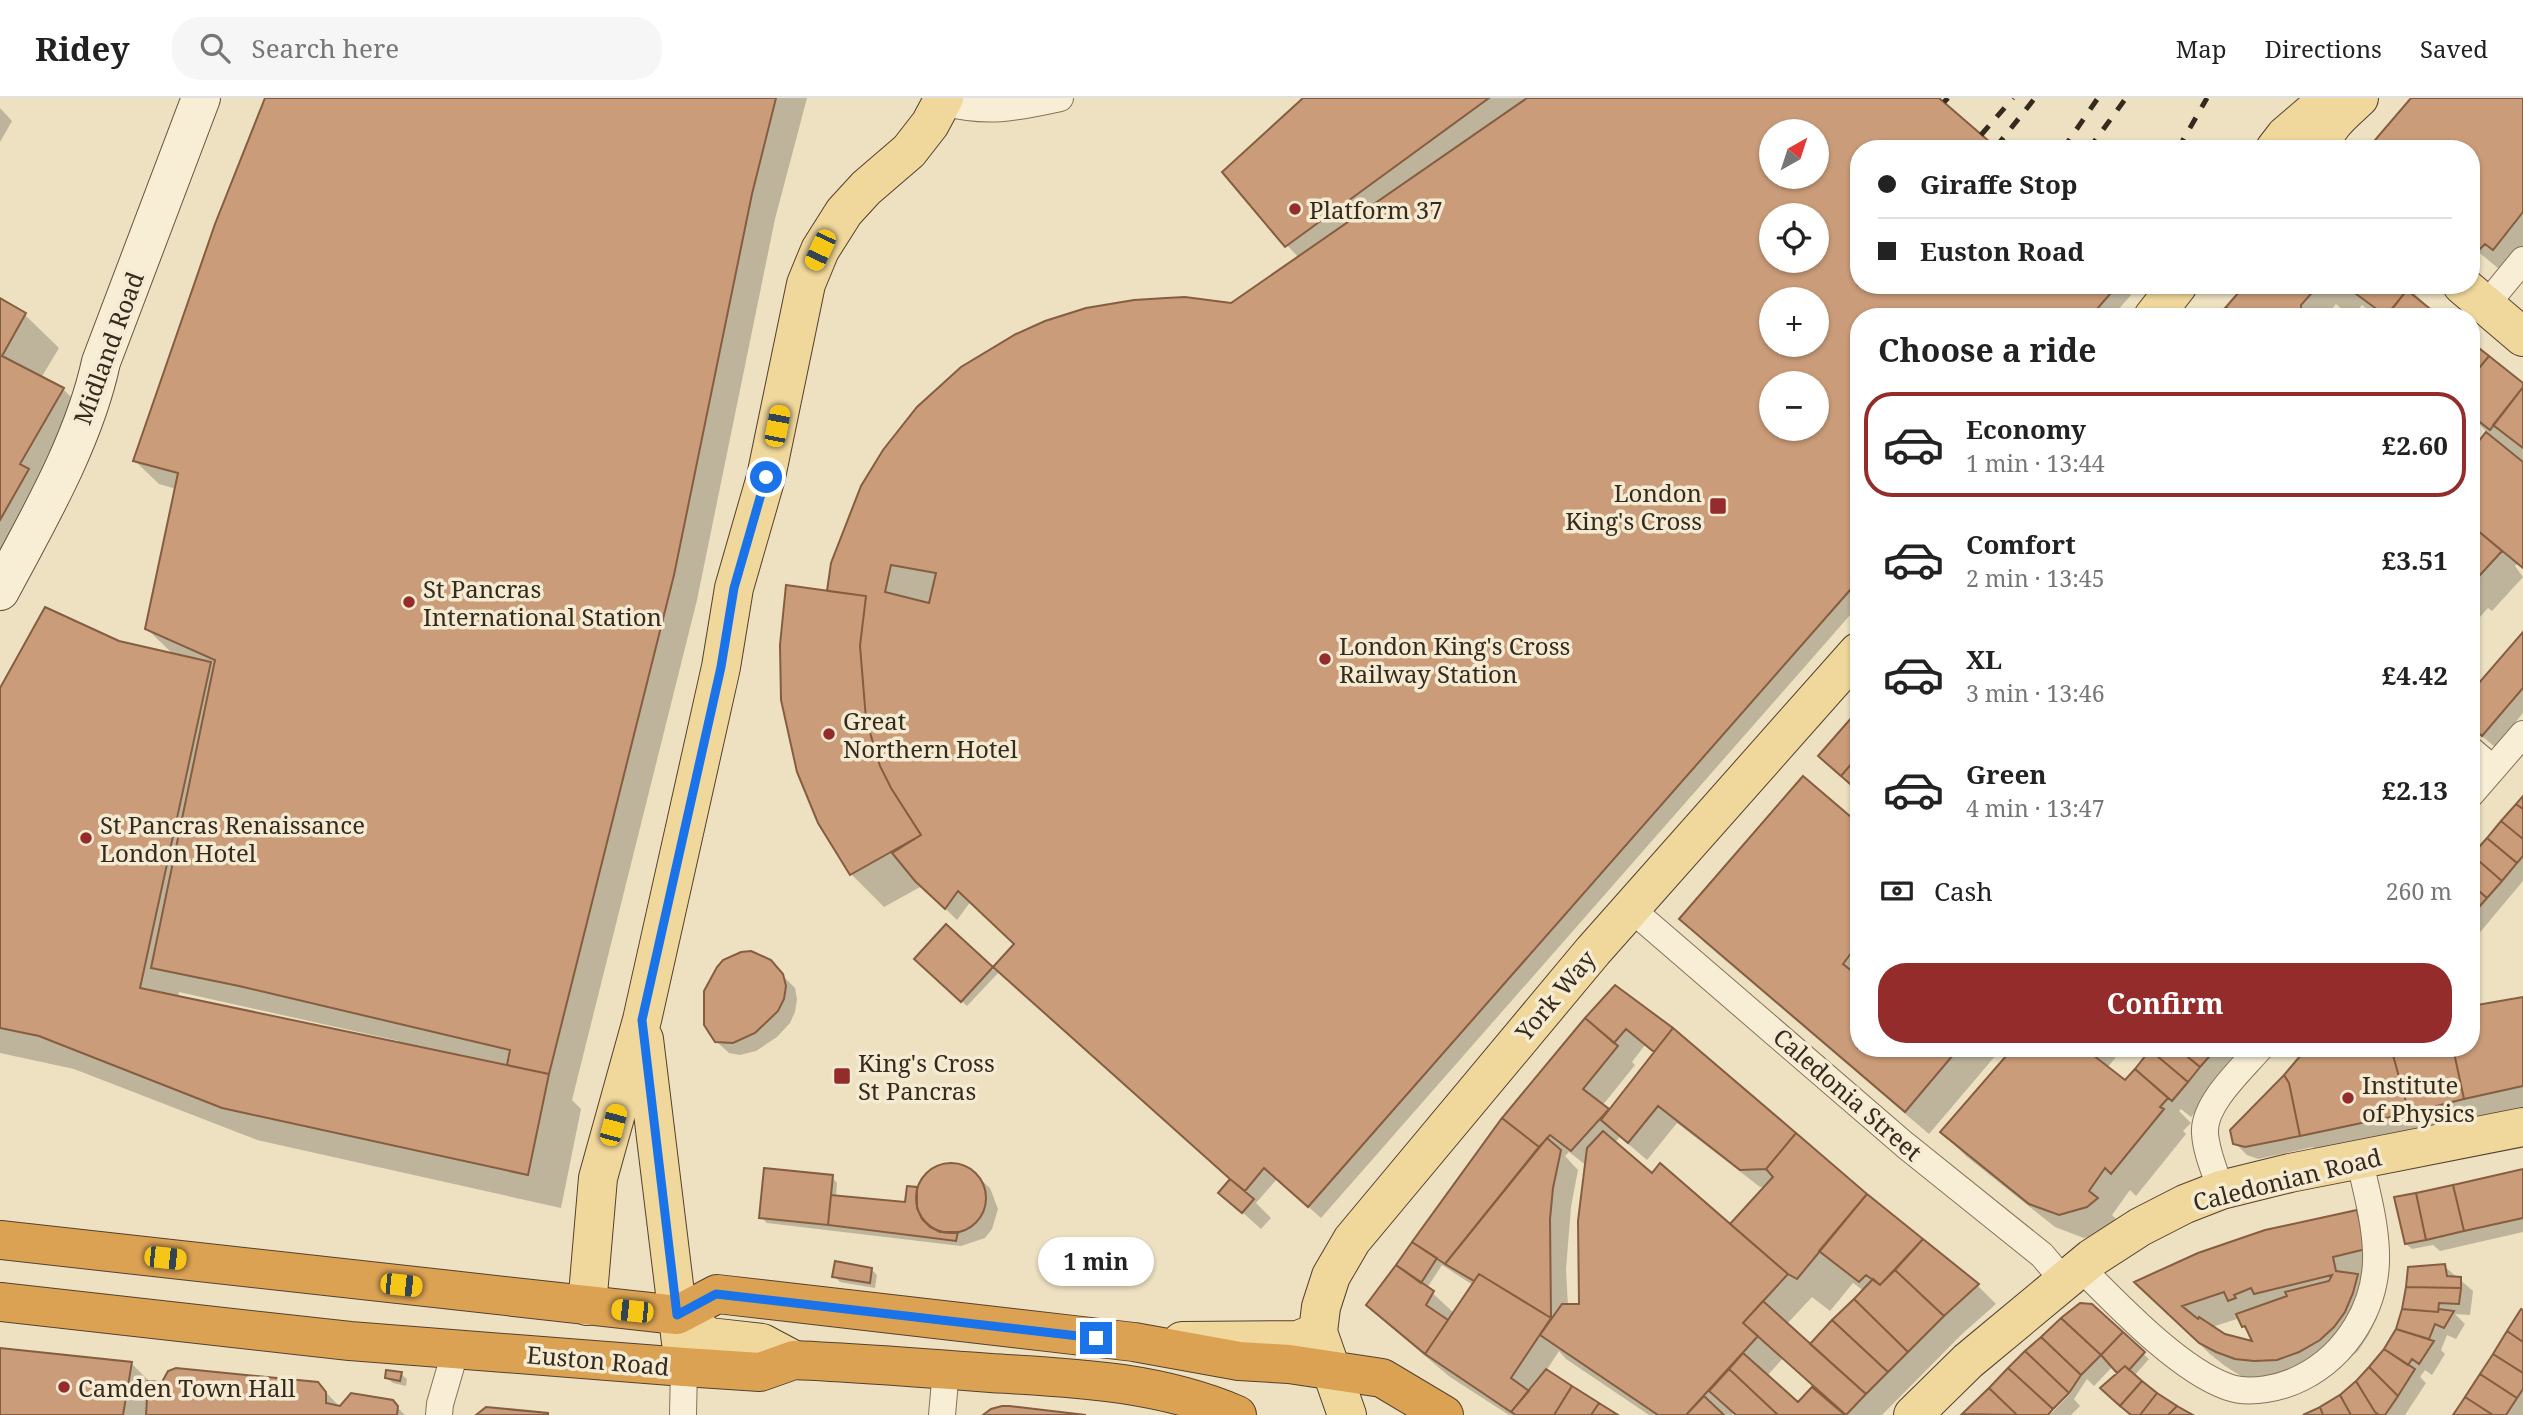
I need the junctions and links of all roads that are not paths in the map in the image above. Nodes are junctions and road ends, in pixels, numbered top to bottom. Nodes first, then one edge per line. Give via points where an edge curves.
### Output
1 (201, 98) edge
2 (1060, 98) edge
3 (2348, 98) edge
4 (943, 100) edge
5 (2282, 140) edge
6 (2324, 140) edge
7 (2523, 260) edge
8 (2480, 291) edge
9 (2171, 294) edge
10 (2474, 295) edge
11 (2160, 308) edge
12 (2523, 337) edge
13 (0, 591) edge
14 (1850, 661) edge
15 (2523, 734) edge
16 (2480, 758) edge
17 (2492, 768) junction
18 (2480, 783) edge
19 (1630, 908) junction
20 (642, 1020) junction
21 (2252, 1057) edge
22 (2523, 1127) edge
23 (2360, 1158) junction
24 (2221, 1190) junction
25 (0, 1240) edge
26 (2072, 1274) junction
27 (0, 1302) edge
28 (587, 1306) junction
29 (677, 1315) junction
30 (1318, 1332) junction
31 (1134, 1342) junction
32 (456, 1349) junction
33 (794, 1360) junction
34 (684, 1367) junction
35 (946, 1370) junction
36 (1332, 1370) junction
37 (1192, 1407) edge
38 (439, 1415) edge
39 (683, 1415) edge
40 (942, 1415) edge
41 (1237, 1415) edge
42 (1347, 1415) edge
43 (1444, 1415) edge
44 (1913, 1415) edge

1 - 13 street, Midland Road via 101,362 94,394 54,486
2 - 4 street via 983,111
3 - 5 main road
3 - 6 main road
4 - 20 main road via 909,151 844,212 806,284 766,477 734,588 721,667
7 - 8 street
9 - 11 main road
10 - 12 main road
14 - 19 main road, York Way
15 - 17 street
16 - 17 street
17 - 18 street
19 - 26 street, Caledonia Street via 1905,1144
19 - 30 main road, York Way via 1352,1240 1325,1292
20 - 28 main road via 598,1178
20 - 29 main road
21 - 24 street via 2207,1116 2206,1142
22 - 23 main road, Caledonian Road
23 - 24 main road, Caledonian Road
23 - 26 street, Caledonia Street via 2376,1250 2370,1296 2342,1348 2294,1381 2253,1390 2213,1381
24 - 26 main road, Caledonian Road via 2140,1227
25 - 28 highway
26 - 44 main road, Caledonian Road via 1968,1361
27 - 32 highway, Euston Road
28 - 29 highway
29 - 31 highway via 716,1294
29 - 33 main road via 709,1337 762,1343
29 - 34 main road
30 - 31 main road via 1298,1339
30 - 36 main road
31 - 36 highway via 1239,1361
32 - 34 highway, Euston Road
32 - 38 street
33 - 34 highway, Euston Road via 760,1372
33 - 35 highway, Euston Road
34 - 39 street
35 - 37 highway, Euston Road via 1102,1380 1161,1390
35 - 40 street
36 - 42 main road
36 - 43 highway via 1381,1378
37 - 41 highway, Euston Road

